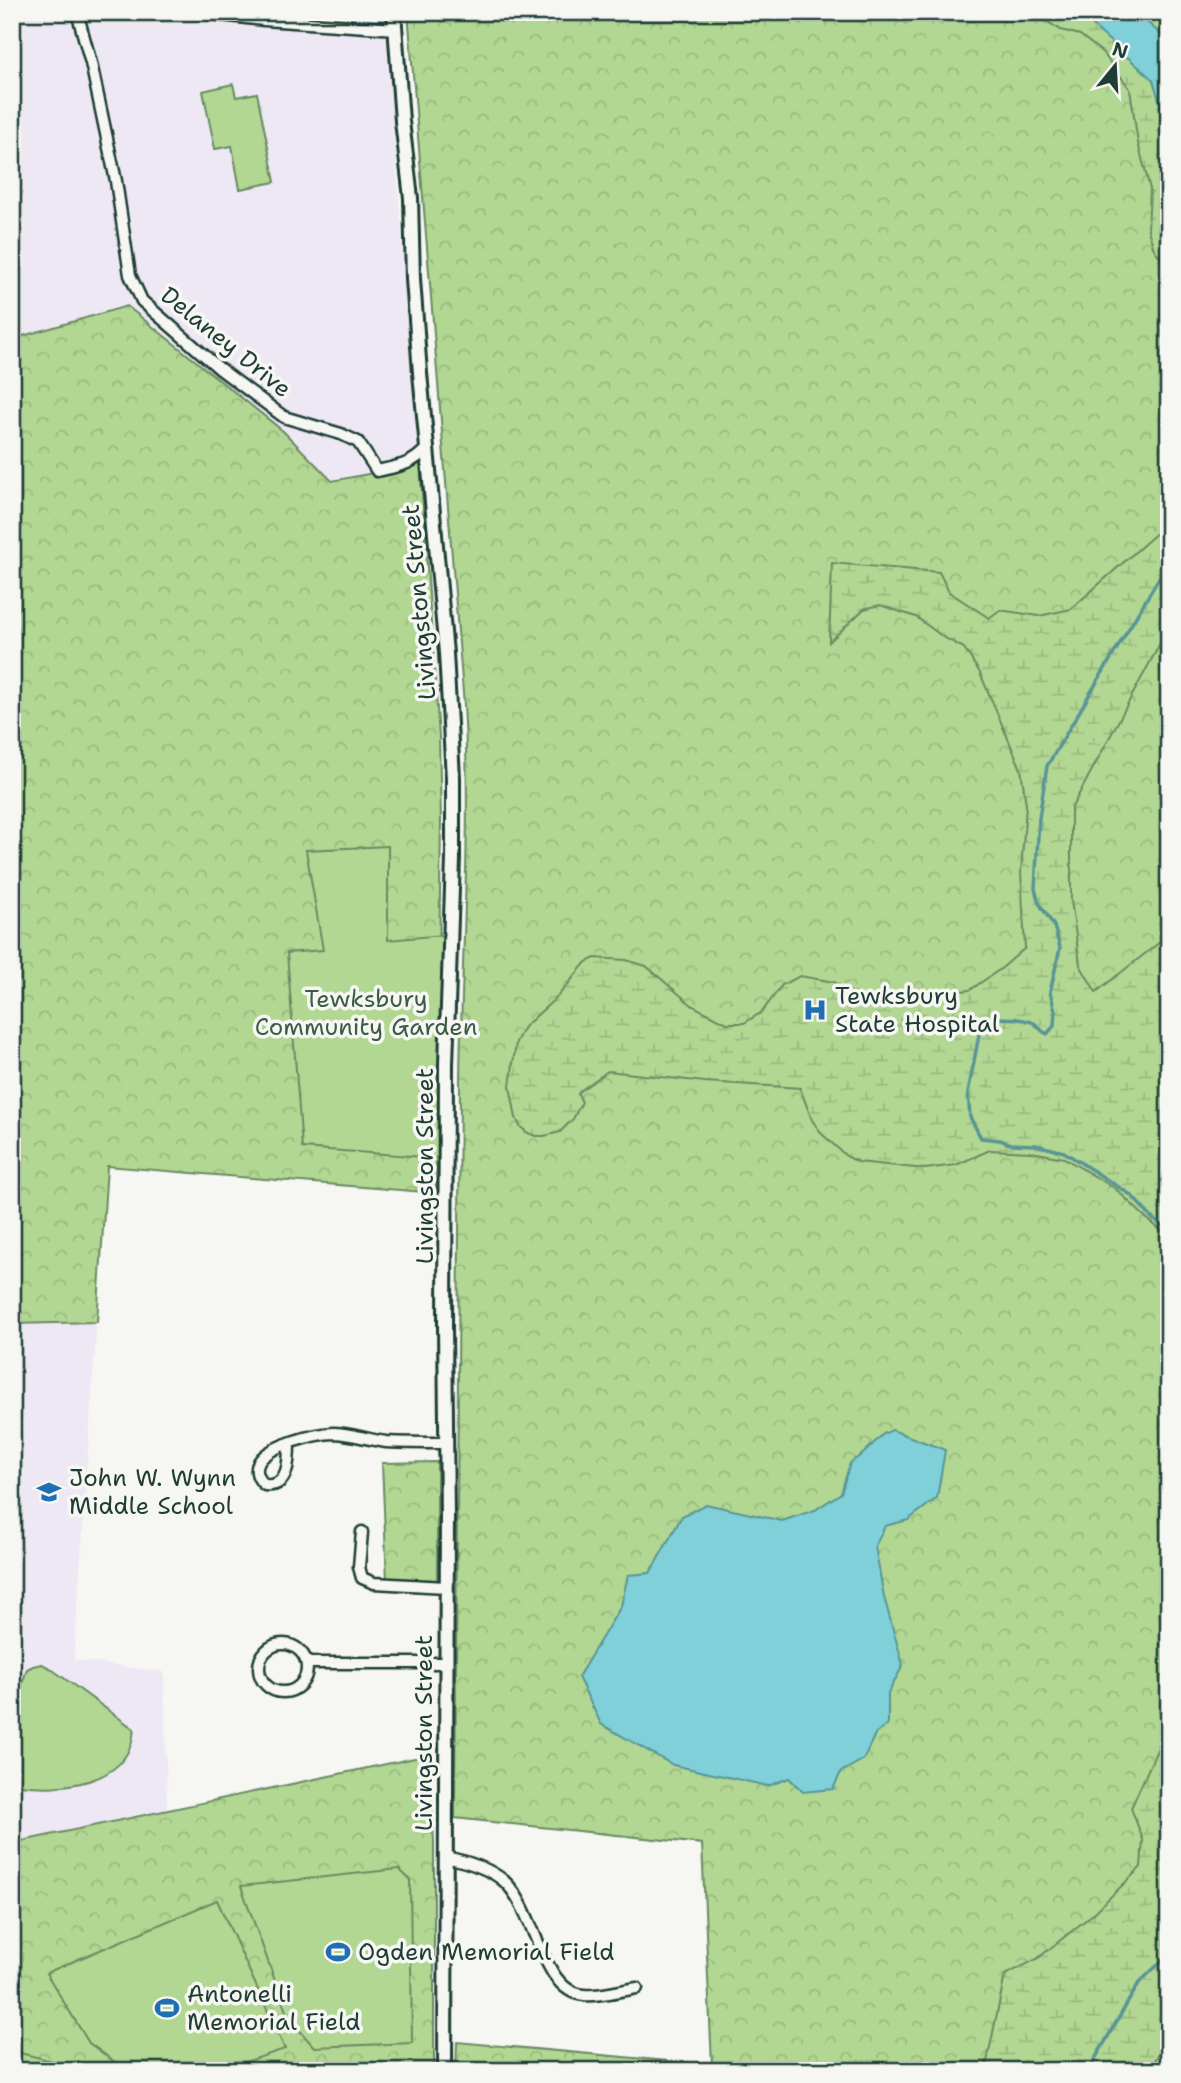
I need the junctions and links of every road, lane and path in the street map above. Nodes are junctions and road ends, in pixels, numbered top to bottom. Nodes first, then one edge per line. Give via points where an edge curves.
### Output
1 (77, 12) edge
2 (195, 12) edge
3 (394, 12) edge
4 (396, 29) junction
5 (427, 447) junction
6 (289, 1443) dead end
7 (446, 1443) junction
8 (362, 1532) dead end
9 (446, 1587) junction
10 (307, 1662) junction
11 (445, 1663) junction
12 (445, 1857) junction
13 (637, 1988) dead end
14 (445, 2071) edge

1 - 5 street, Delaney Drive via 116,181 130,275 142,301 220,369 284,416 358,442 377,471 416,460
2 - 4 street
3 - 4 street, Livingston Street
4 - 5 street, Livingston Street
5 - 7 street, Livingston Street via 453,789 446,1064
6 - 7 street via 331,1433
7 - 9 street, Livingston Street
8 - 9 street via 362,1578 374,1583
9 - 11 street, Livingston Street
10 - 10 street via 298,1649 273,1646 261,1657 259,1674 268,1687 289,1692 305,1677
10 - 11 street
11 - 12 street, Livingston Street
12 - 13 street via 465,1861 506,1882 528,1916 549,1970 565,1987 583,1996
12 - 14 street, Livingston Street

